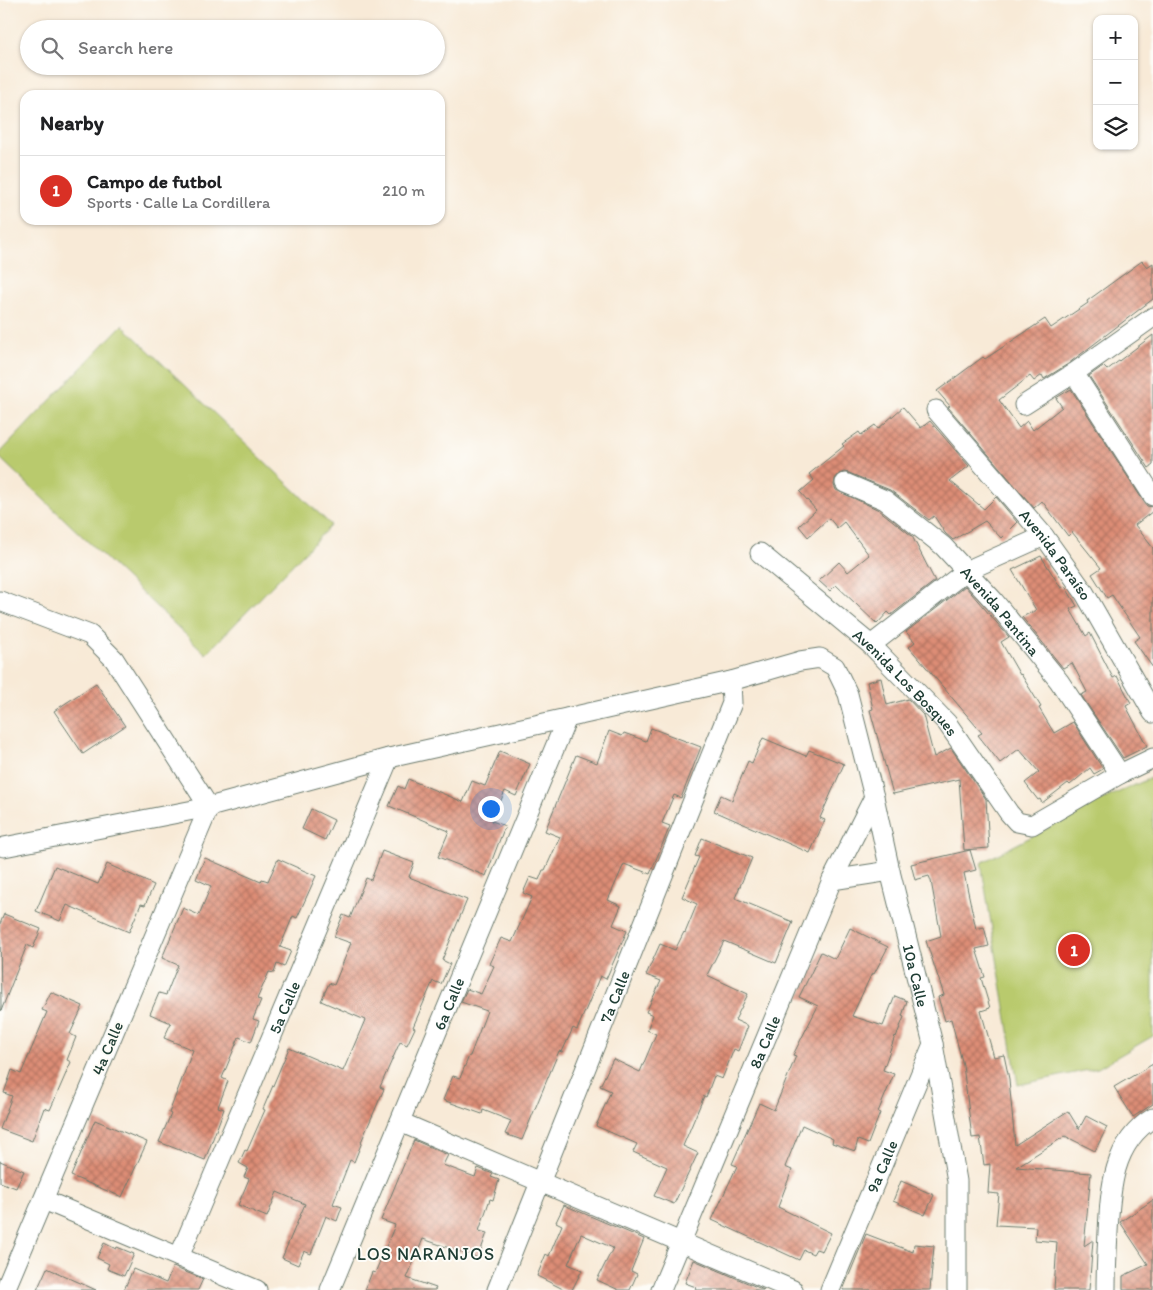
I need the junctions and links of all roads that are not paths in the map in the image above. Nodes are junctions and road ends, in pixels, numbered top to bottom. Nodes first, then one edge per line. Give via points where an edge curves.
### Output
1 (1152, 319) edge
2 (1074, 373) junction
3 (1024, 405) dead end
4 (936, 410) dead end
5 (845, 483) dead end
6 (1153, 496) edge
7 (1044, 536) junction
8 (760, 553) dead end
9 (966, 571) junction
10 (0, 601) edge
11 (872, 644) junction
12 (732, 681) junction
13 (1153, 713) edge
14 (567, 718) junction
15 (389, 758) junction
16 (1153, 758) edge
17 (1120, 774) junction
18 (874, 797) junction
19 (209, 807) junction
20 (1, 845) edge
21 (890, 871) junction
22 (832, 880) junction
23 (933, 1044) junction
24 (1153, 1118) edge
25 (400, 1122) junction
26 (540, 1182) junction
27 (44, 1200) junction
28 (681, 1242) junction
29 (179, 1257) junction
30 (5, 1290) edge
31 (257, 1290) edge
32 (330, 1290) edge
33 (497, 1290) edge
34 (661, 1290) edge
35 (792, 1290) edge
36 (830, 1290) edge
37 (958, 1290) edge
38 (1106, 1290) edge

1 - 2 street
2 - 3 street
2 - 6 street
4 - 7 street, Avenida Paraíso
5 - 9 street, Avenida Pantina via 885,500 943,546
7 - 9 street
7 - 13 street, Avenida Paraíso via 1084,592
8 - 11 street, Avenida Los Bosques
9 - 11 street
9 - 17 street, Avenida Pantina via 994,600 1059,681
10 - 19 street via 90,636 102,647 114,659
11 - 17 street, Avenida Los Bosques via 947,723 1017,822 1032,826
12 - 14 street
12 - 18 street, 10a Calle via 820,658 836,667 848,694
12 - 26 street, 7a Calle via 732,703
14 - 15 street
14 - 25 street, 6a Calle
15 - 19 street
15 - 29 street, 5a Calle
16 - 17 street
18 - 21 street, 10a Calle
18 - 22 street, 8a Calle
19 - 20 street
19 - 27 street, 4a Calle
21 - 22 street
21 - 23 street, 10a Calle
22 - 28 street, 8a Calle
23 - 36 street, 9a Calle
23 - 37 street, 10a Calle via 957,1181
24 - 38 street via 1131,1137 1114,1174 1110,1193
25 - 26 street
25 - 32 street, 6a Calle
26 - 28 street
26 - 33 street, 7a Calle
27 - 29 street
27 - 30 street, 4a Calle
28 - 34 street, 8a Calle
28 - 35 street
29 - 31 street

